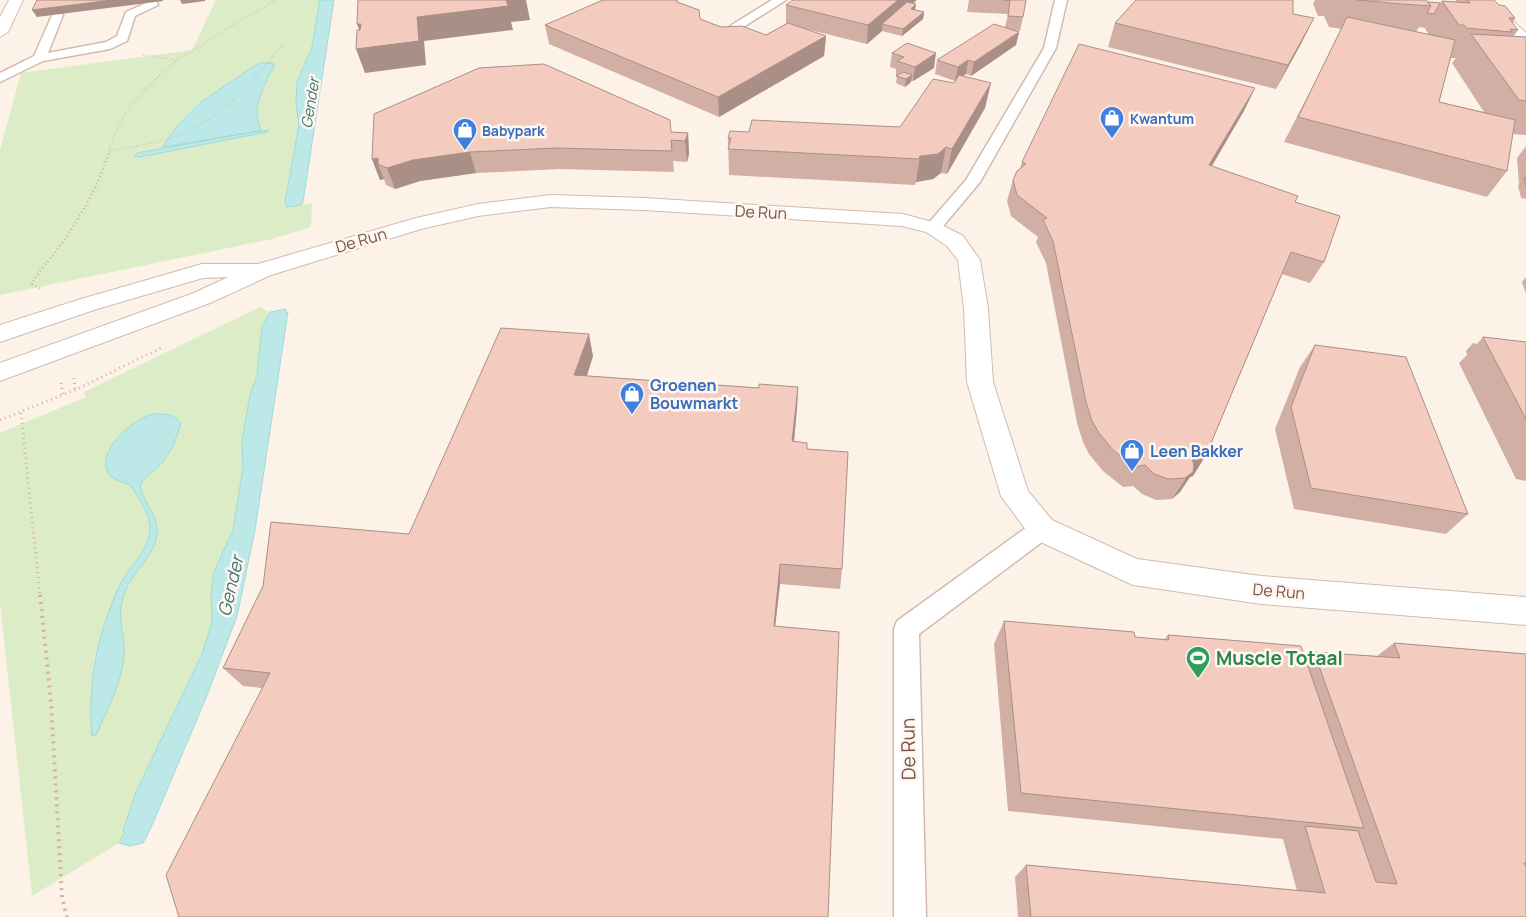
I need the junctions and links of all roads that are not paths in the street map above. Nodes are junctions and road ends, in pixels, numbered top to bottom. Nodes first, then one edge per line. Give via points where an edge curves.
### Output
1 (16, 0) edge
2 (780, 0) edge
3 (1061, 0) edge
4 (152, 2) dead end
5 (1480, 4) edge
6 (56, 15) edge
7 (736, 26) edge
8 (0, 32) edge
9 (1526, 42) edge
10 (39, 58) junction
11 (0, 78) edge
12 (933, 228) junction
13 (264, 270) junction
14 (0, 334) edge
15 (0, 372) edge
16 (1042, 529) junction
17 (1526, 612) edge
18 (910, 917) edge

1 - 8 street
2 - 7 lane
3 - 12 lane via 1050,48 972,182
4 - 10 lane via 152,5 130,14 123,38 110,45
5 - 9 street
6 - 10 lane
10 - 11 lane
12 - 13 street, De Run via 903,220 552,201 478,210 416,224
12 - 16 street, De Run via 955,241 969,260 976,308 980,382 1015,496
13 - 14 street, De Run via 202,271
13 - 15 street, De Run via 202,298
16 - 17 street, De Run via 1133,572 1261,590
16 - 18 lane, De Run via 906,629

